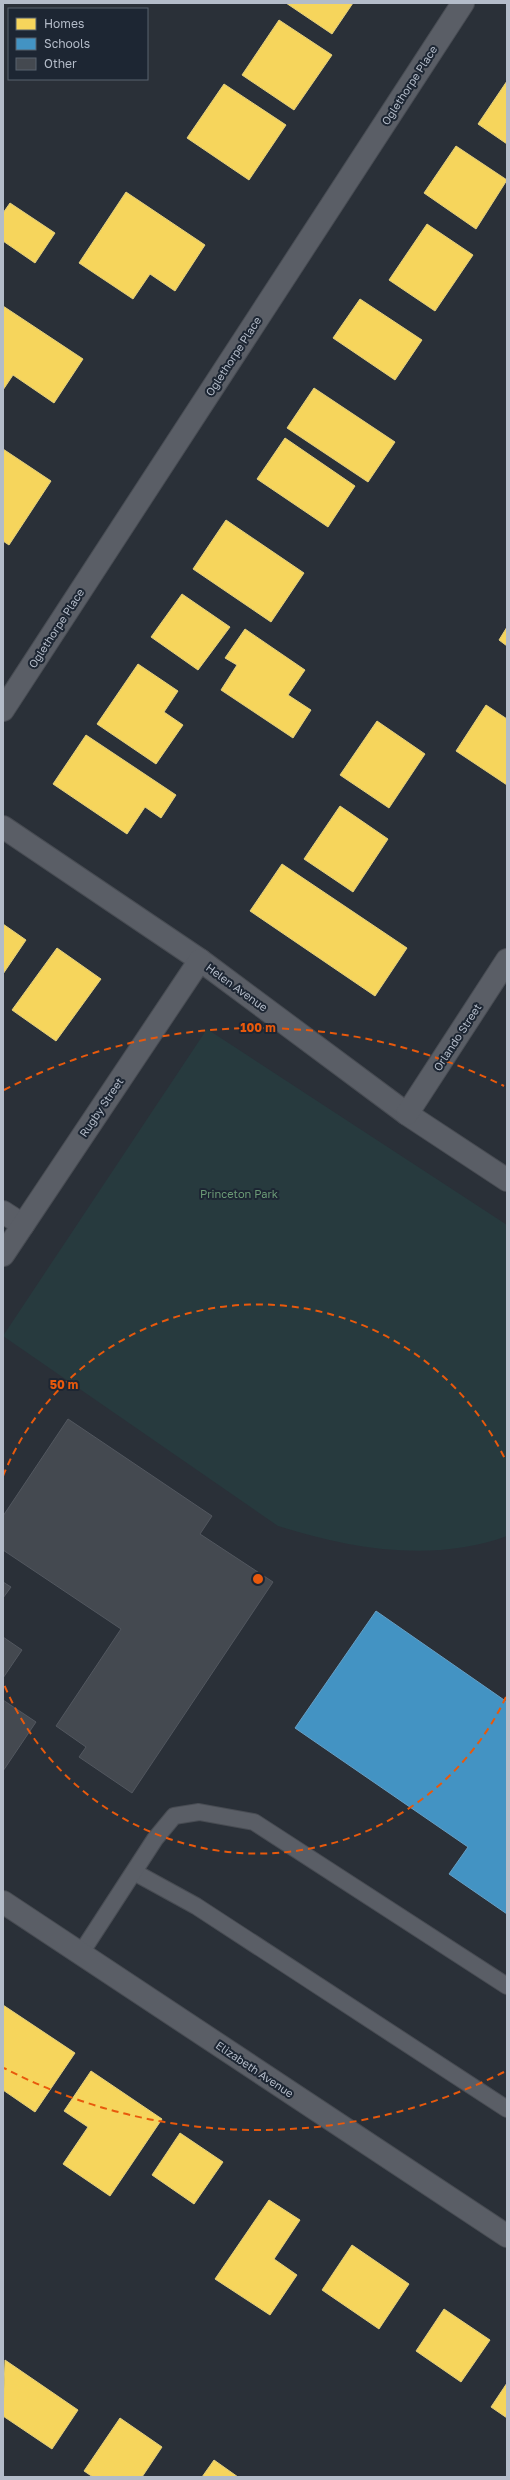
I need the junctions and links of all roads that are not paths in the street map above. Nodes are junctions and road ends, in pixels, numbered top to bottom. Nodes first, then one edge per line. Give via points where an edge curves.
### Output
1 (462, 3) edge
2 (3, 710) edge
3 (3, 827) edge
4 (200, 960) junction
5 (507, 960) edge
6 (407, 1114) junction
7 (507, 1180) edge
8 (3, 1212) edge
9 (23, 1225) junction
10 (3, 1255) edge
11 (134, 1872) junction
12 (3, 1902) edge
13 (81, 1953) junction
14 (507, 1986) edge
15 (507, 2109) edge
16 (507, 2236) edge

1 - 2 street, Oglethorpe Place
3 - 4 street, Helen Avenue
4 - 6 street, Helen Avenue
4 - 9 street, Rugby Street
5 - 6 street, Orlando Street
6 - 7 street, Helen Avenue
8 - 9 street
9 - 10 street, Rugby Street
11 - 13 lane
11 - 14 lane via 155,1839 174,1816 199,1812 254,1822
11 - 15 lane via 196,1906
12 - 13 street, Elizabeth Avenue
13 - 16 street, Elizabeth Avenue

